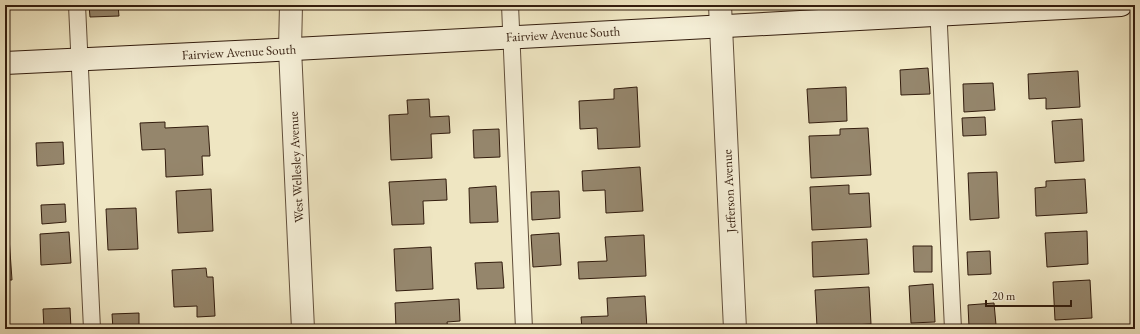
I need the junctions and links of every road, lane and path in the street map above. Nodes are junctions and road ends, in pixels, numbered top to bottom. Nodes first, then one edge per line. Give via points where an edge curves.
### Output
1 (77, 5) edge
2 (291, 5) edge
3 (510, 5) edge
4 (720, 5) edge
5 (1121, 5) edge
6 (938, 10) edge
7 (721, 26) junction
8 (512, 37) junction
9 (290, 49) junction
10 (80, 59) junction
11 (5, 63) edge
12 (92, 329) edge
13 (303, 329) edge
14 (524, 329) edge
15 (735, 329) edge
16 (953, 329) edge

1 - 10 lane
2 - 9 street, West Wellesley Avenue
3 - 8 lane
4 - 7 street, Jefferson Avenue
5 - 6 street, Fairview Avenue South
6 - 7 street, Fairview Avenue South
6 - 16 lane
7 - 8 street, Fairview Avenue South
7 - 15 street, Jefferson Avenue
8 - 9 street, Fairview Avenue South
8 - 14 lane
9 - 10 street, Fairview Avenue South
9 - 13 street, West Wellesley Avenue
10 - 11 street, Fairview Avenue South
10 - 12 lane

